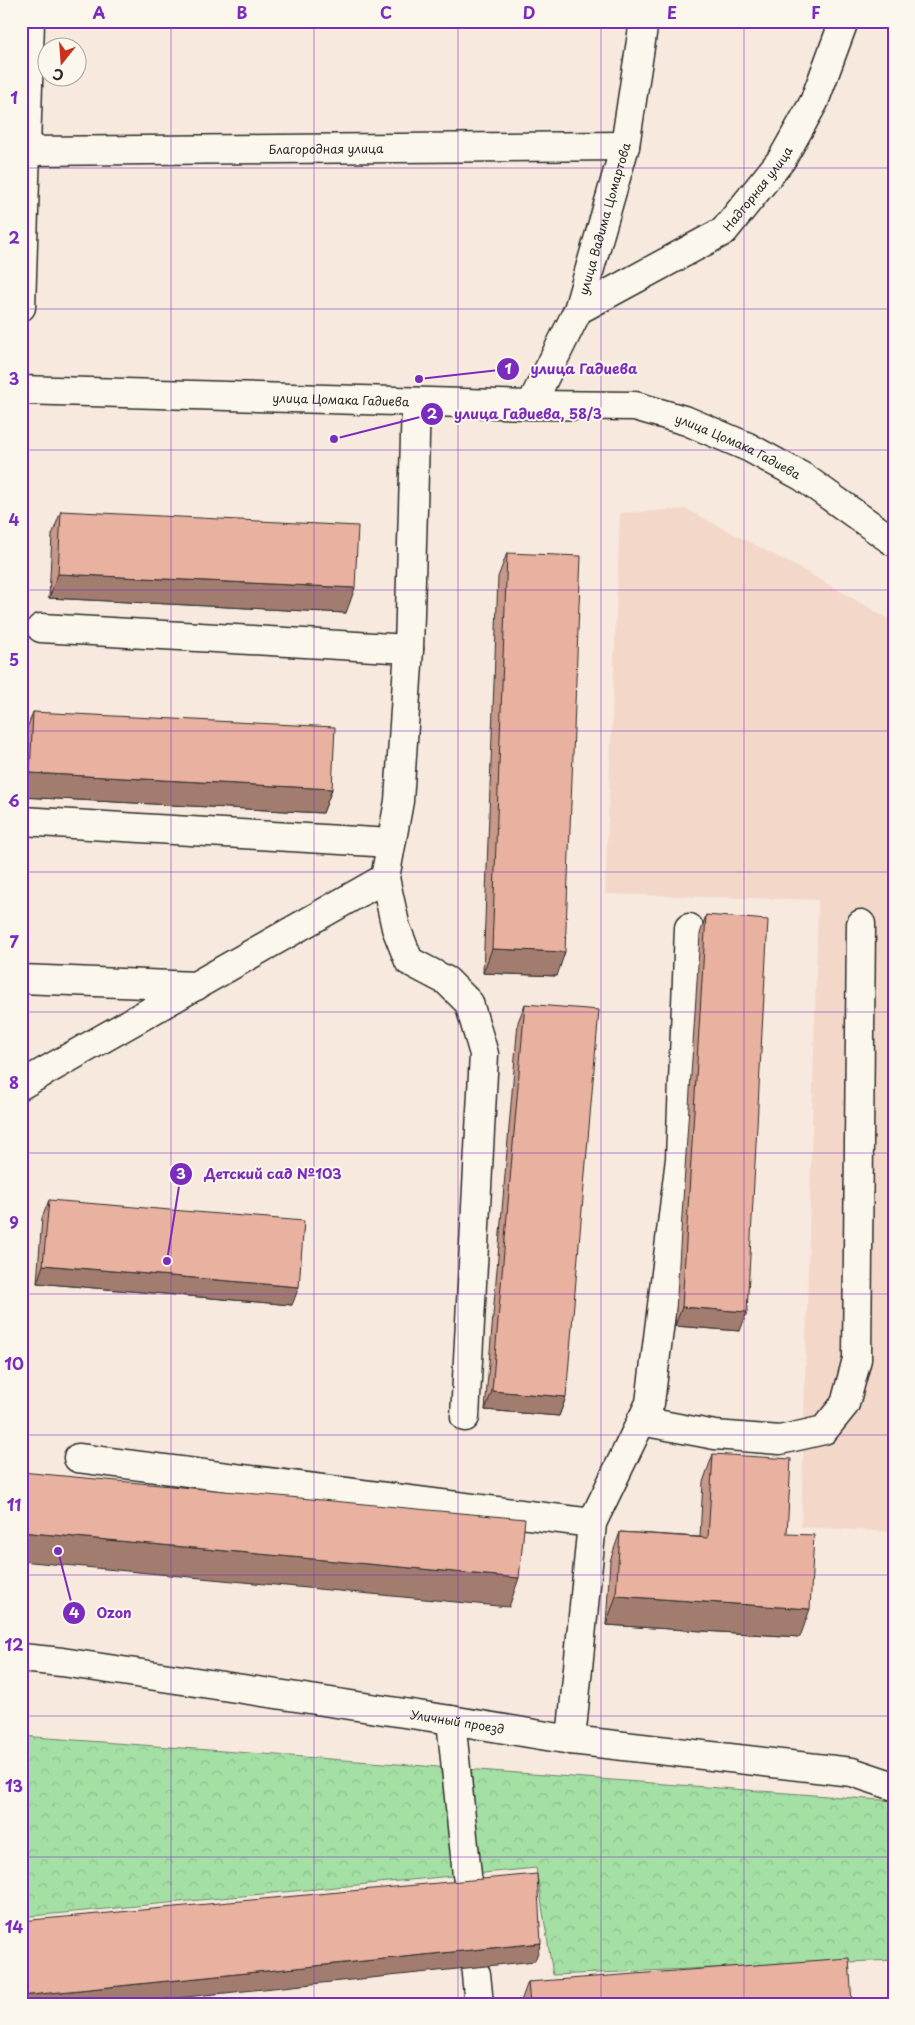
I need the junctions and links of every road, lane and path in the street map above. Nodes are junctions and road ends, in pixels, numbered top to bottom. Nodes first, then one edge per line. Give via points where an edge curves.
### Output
1 (30, 21) edge
2 (644, 21) edge
3 (844, 21) edge
4 (625, 146) junction
5 (27, 152) junction
6 (21, 307) edge
7 (578, 310) junction
8 (21, 390) edge
9 (416, 402) junction
10 (531, 405) junction
11 (894, 542) edge
12 (40, 628) dead end
13 (409, 649) junction
14 (22, 821) edge
15 (391, 843) junction
16 (385, 878) junction
17 (861, 924) dead end
18 (689, 928) dead end
19 (21, 979) edge
20 (196, 986) junction
21 (21, 1085) edge
22 (464, 1417) dead end
23 (641, 1421) junction
24 (78, 1458) dead end
25 (592, 1522) junction
26 (21, 1658) edge
27 (62, 1662) junction
28 (21, 1676) edge
29 (451, 1720) junction
30 (571, 1740) junction
31 (894, 1786) edge
32 (467, 1875) dead end
33 (476, 1974) edge
34 (479, 2004) edge

1 - 5 street
2 - 4 street, улица Вадима Цомартова
3 - 7 street, Надгорная улица via 814,102 782,159 724,232
4 - 5 street, Благородная улица
4 - 7 street, улица Вадима Цомартова
5 - 6 street
7 - 10 street, улица Вадима Цомартова
8 - 9 street, улица Цомака Гадиева
9 - 10 street, улица Цомака Гадиева
9 - 13 street
10 - 11 street, улица Цомака Гадиева via 635,406 688,421 748,447 803,477
12 - 13 street
13 - 15 street via 399,801
14 - 15 street
15 - 16 street
16 - 20 street
16 - 22 street via 396,928 409,961 447,981 468,1003 484,1054
17 - 23 street via 857,1359 845,1404 824,1430 780,1440 715,1435
18 - 23 street via 680,1159 650,1403
19 - 20 street
20 - 21 street
23 - 25 street
24 - 25 street
25 - 30 street
26 - 27 street, Уличный проезд
27 - 28 street
27 - 29 street, Уличный проезд
29 - 30 street, Уличный проезд
29 - 32 street
30 - 31 street, Уличный проезд via 852,1772
33 - 34 street

